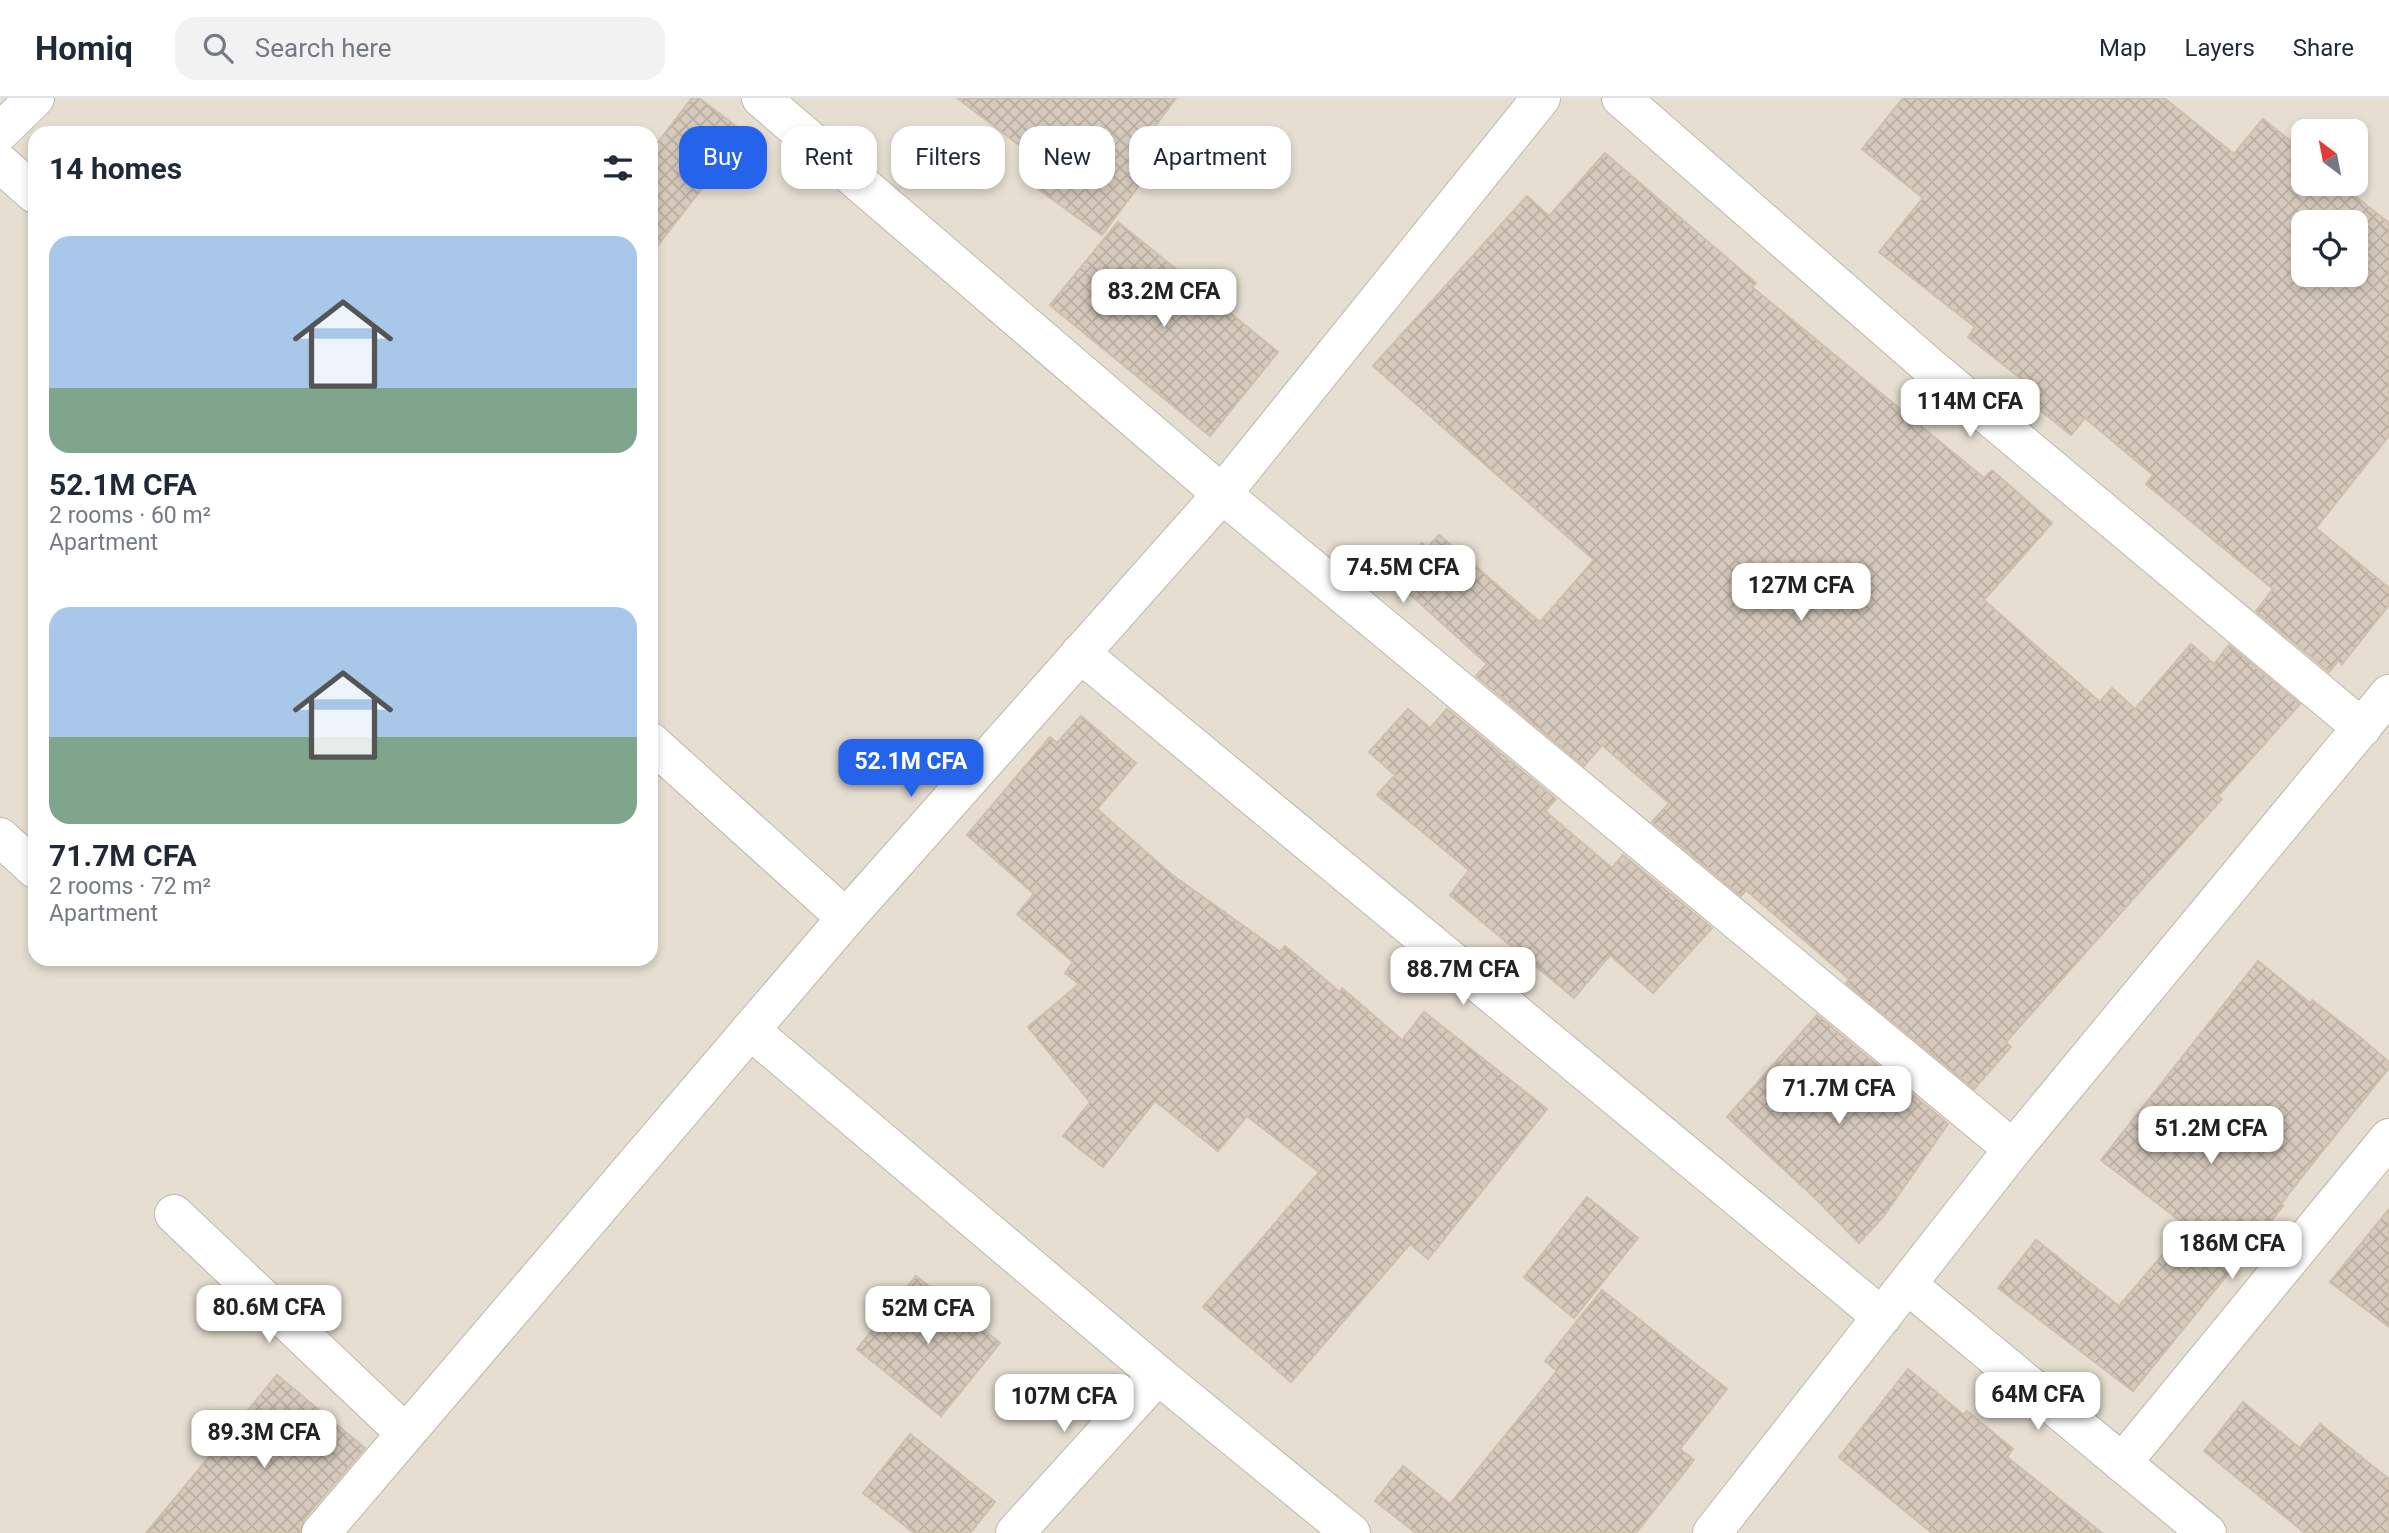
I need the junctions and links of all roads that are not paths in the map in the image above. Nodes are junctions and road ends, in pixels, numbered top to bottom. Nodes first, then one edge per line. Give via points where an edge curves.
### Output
1 (35, 98) edge
2 (761, 98) edge
3 (1541, 98) edge
4 (1621, 98) edge
5 (0, 132) edge
6 (0, 163) edge
7 (28, 188) edge
8 (1223, 494) junction
9 (1080, 653) junction
10 (2389, 694) edge
11 (2362, 728) junction
12 (658, 748) edge
13 (0, 837) edge
14 (28, 863) edge
15 (846, 918) junction
16 (750, 1030) junction
17 (2389, 1138) edge
18 (2013, 1149) junction
19 (174, 1214) dead end
20 (1908, 1285) junction
21 (1882, 1317) junction
22 (1157, 1375) junction
23 (404, 1432) junction
24 (2122, 1463) junction
25 (321, 1533) edge
26 (1015, 1533) edge
27 (1351, 1533) edge
28 (1712, 1533) edge
29 (2207, 1533) edge

1 - 5 street
2 - 8 street
3 - 8 street
4 - 11 street via 1930,367
6 - 7 street
8 - 9 street
8 - 18 street
9 - 15 street
9 - 21 street
10 - 11 street
11 - 18 street
12 - 15 street
13 - 14 street
15 - 16 street
16 - 22 street
16 - 23 street
17 - 24 street
18 - 20 street
19 - 23 street
20 - 21 street
20 - 24 street
21 - 28 street
22 - 26 street
22 - 27 street
23 - 25 street
24 - 29 street

